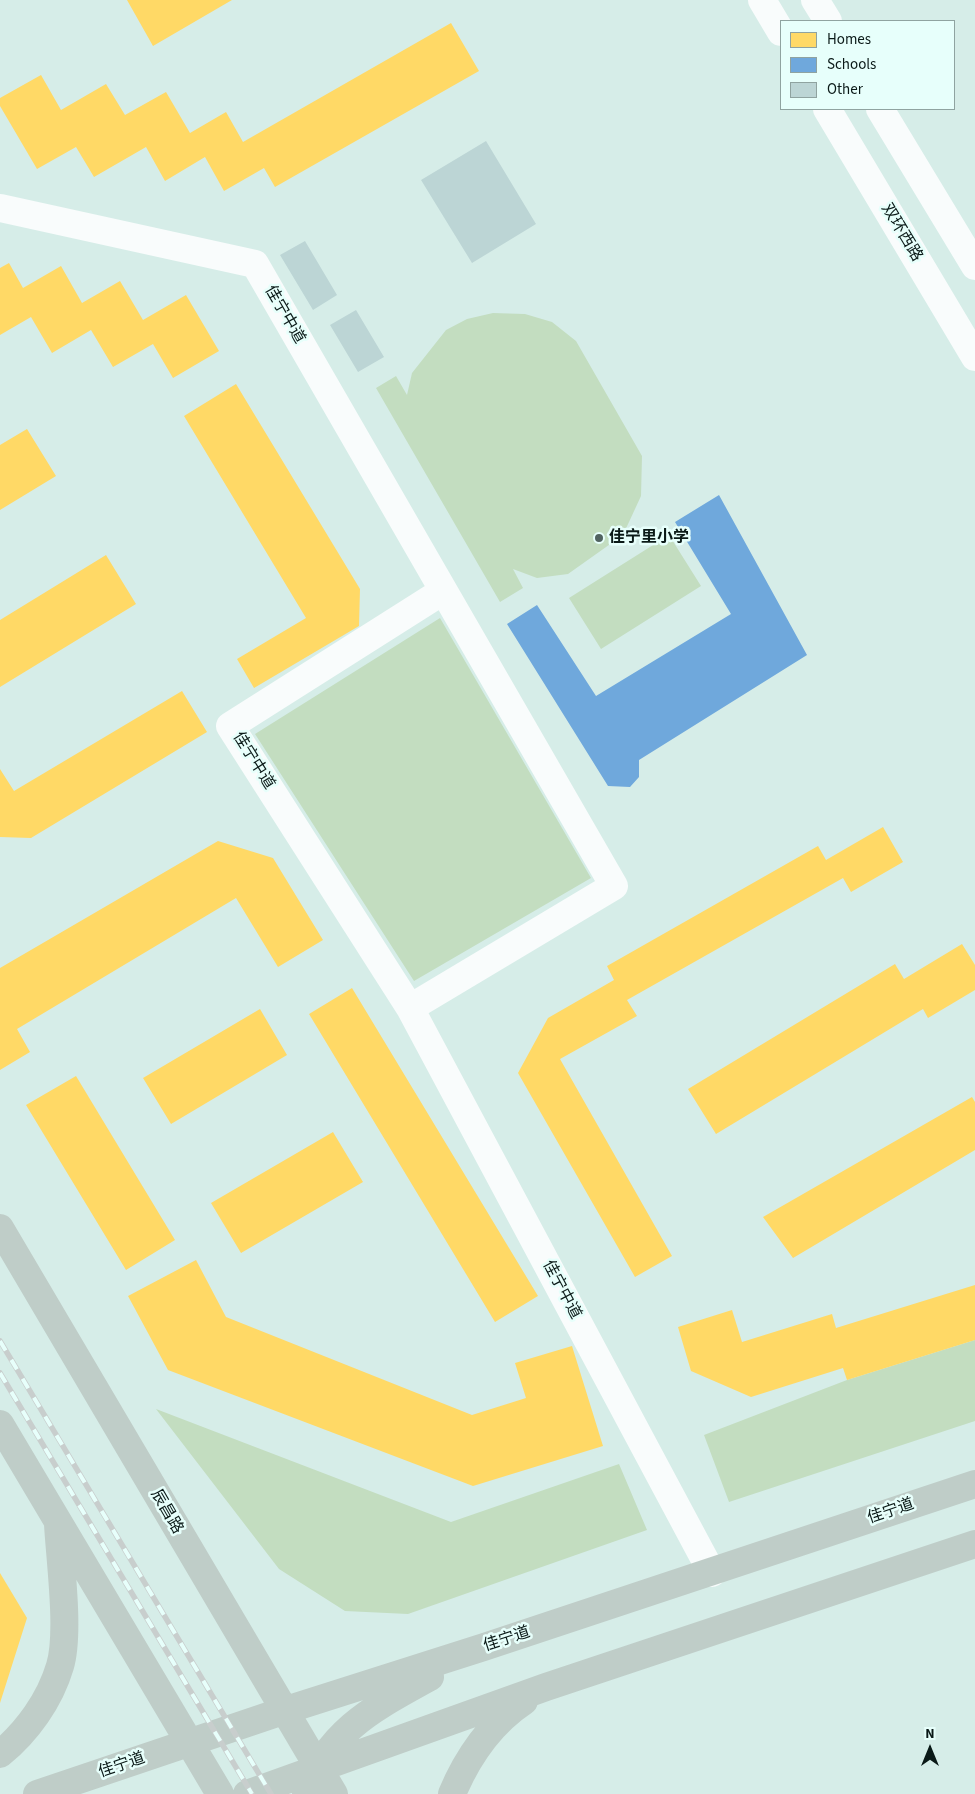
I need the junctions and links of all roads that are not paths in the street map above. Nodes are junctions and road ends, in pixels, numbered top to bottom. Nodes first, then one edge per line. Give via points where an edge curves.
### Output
1 (762, 0) edge
2 (815, 0) edge
3 (827, 20) edge
4 (780, 30) edge
5 (828, 110) edge
6 (881, 110) edge
7 (0, 208) edge
8 (975, 266) edge
9 (975, 357) edge
10 (443, 591) junction
11 (410, 1008) junction
12 (0, 1228) edge
13 (0, 1424) edge
14 (975, 1484) edge
15 (58, 1520) junction
16 (975, 1544) edge
17 (712, 1573) junction
18 (484, 1647) junction
19 (546, 1687) junction
20 (283, 1711) junction
21 (189, 1742) junction
22 (0, 1754) edge
23 (318, 1767) junction
24 (38, 1794) edge
25 (220, 1794) edge
26 (247, 1794) edge
27 (306, 1794) edge
28 (334, 1794) edge
29 (452, 1794) edge

1 - 4 street
2 - 3 street
5 - 9 street, 双环西路
6 - 8 street
7 - 10 street, 佳宁中道 via 254,264
10 - 11 street, 佳宁中道 via 614,886
10 - 11 street, 佳宁中道 via 230,726
11 - 17 street, 佳宁中道
12 - 20 main road, 辰昌路
13 - 15 main road
14 - 17 main road, 佳宁道
15 - 21 main road
15 - 22 main road via 64,1641 61,1665 42,1708
16 - 19 main road
17 - 18 main road, 佳宁道
18 - 20 main road, 佳宁道
18 - 23 main road via 373,1708 344,1732
19 - 23 main road
19 - 29 main road via 516,1706 496,1725 462,1770
20 - 21 main road, 佳宁道
20 - 23 main road, 辰昌路
21 - 24 main road, 佳宁道
21 - 25 main road
23 - 26 main road
23 - 27 main road
23 - 28 main road, 辰昌路

